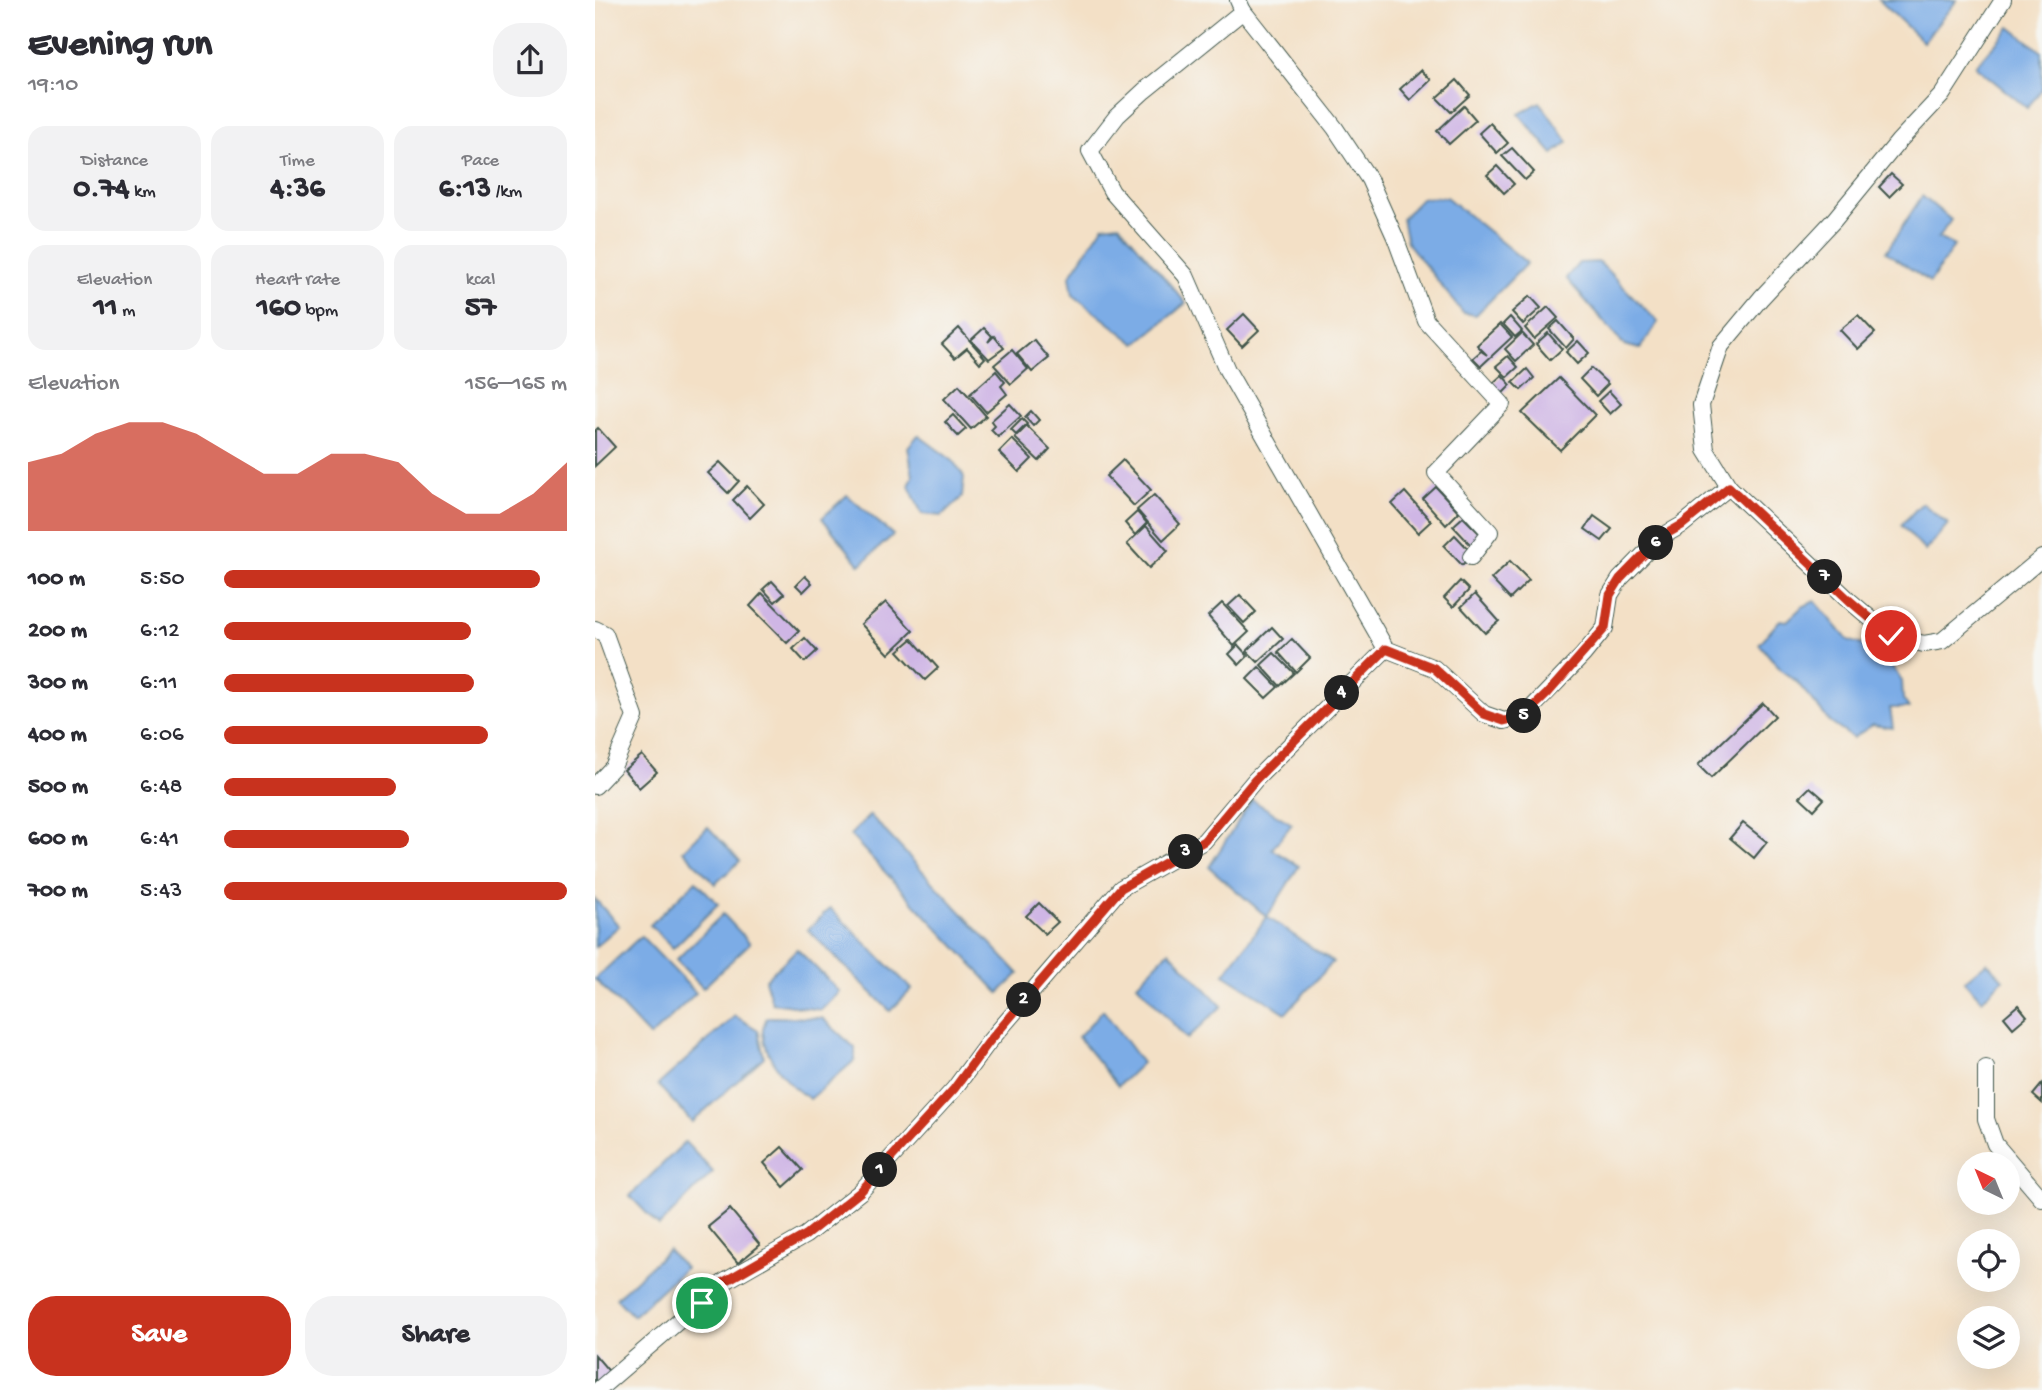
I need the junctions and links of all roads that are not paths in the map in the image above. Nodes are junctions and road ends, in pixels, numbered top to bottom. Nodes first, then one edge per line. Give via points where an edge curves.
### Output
1 (2003, 0) edge
2 (1241, 6) edge
3 (1729, 487) junction
4 (1471, 557) dead end
5 (2042, 558) edge
6 (595, 629) edge
7 (1386, 649) junction
8 (595, 786) edge
9 (1986, 1068) dead end
10 (2042, 1199) edge
11 (598, 1390) edge

1 - 3 street via 1942,95 1721,346 1702,405 1706,450
2 - 4 street via 1369,179 1426,321 1501,404 1436,473 1490,532
2 - 7 street via 1117,116 1090,151 1112,192 1186,276 1227,370
3 - 5 street via 1891,636 1924,644 1942,641
3 - 7 street via 1661,537 1620,579 1610,595 1605,628 1524,716 1504,721 1484,714 1434,668
6 - 8 street via 605,634 635,718 613,767
7 - 11 street via 1255,780 1204,841 1121,888 954,1089 860,1192 806,1235 724,1282
9 - 10 street via 1986,1119 1995,1144

